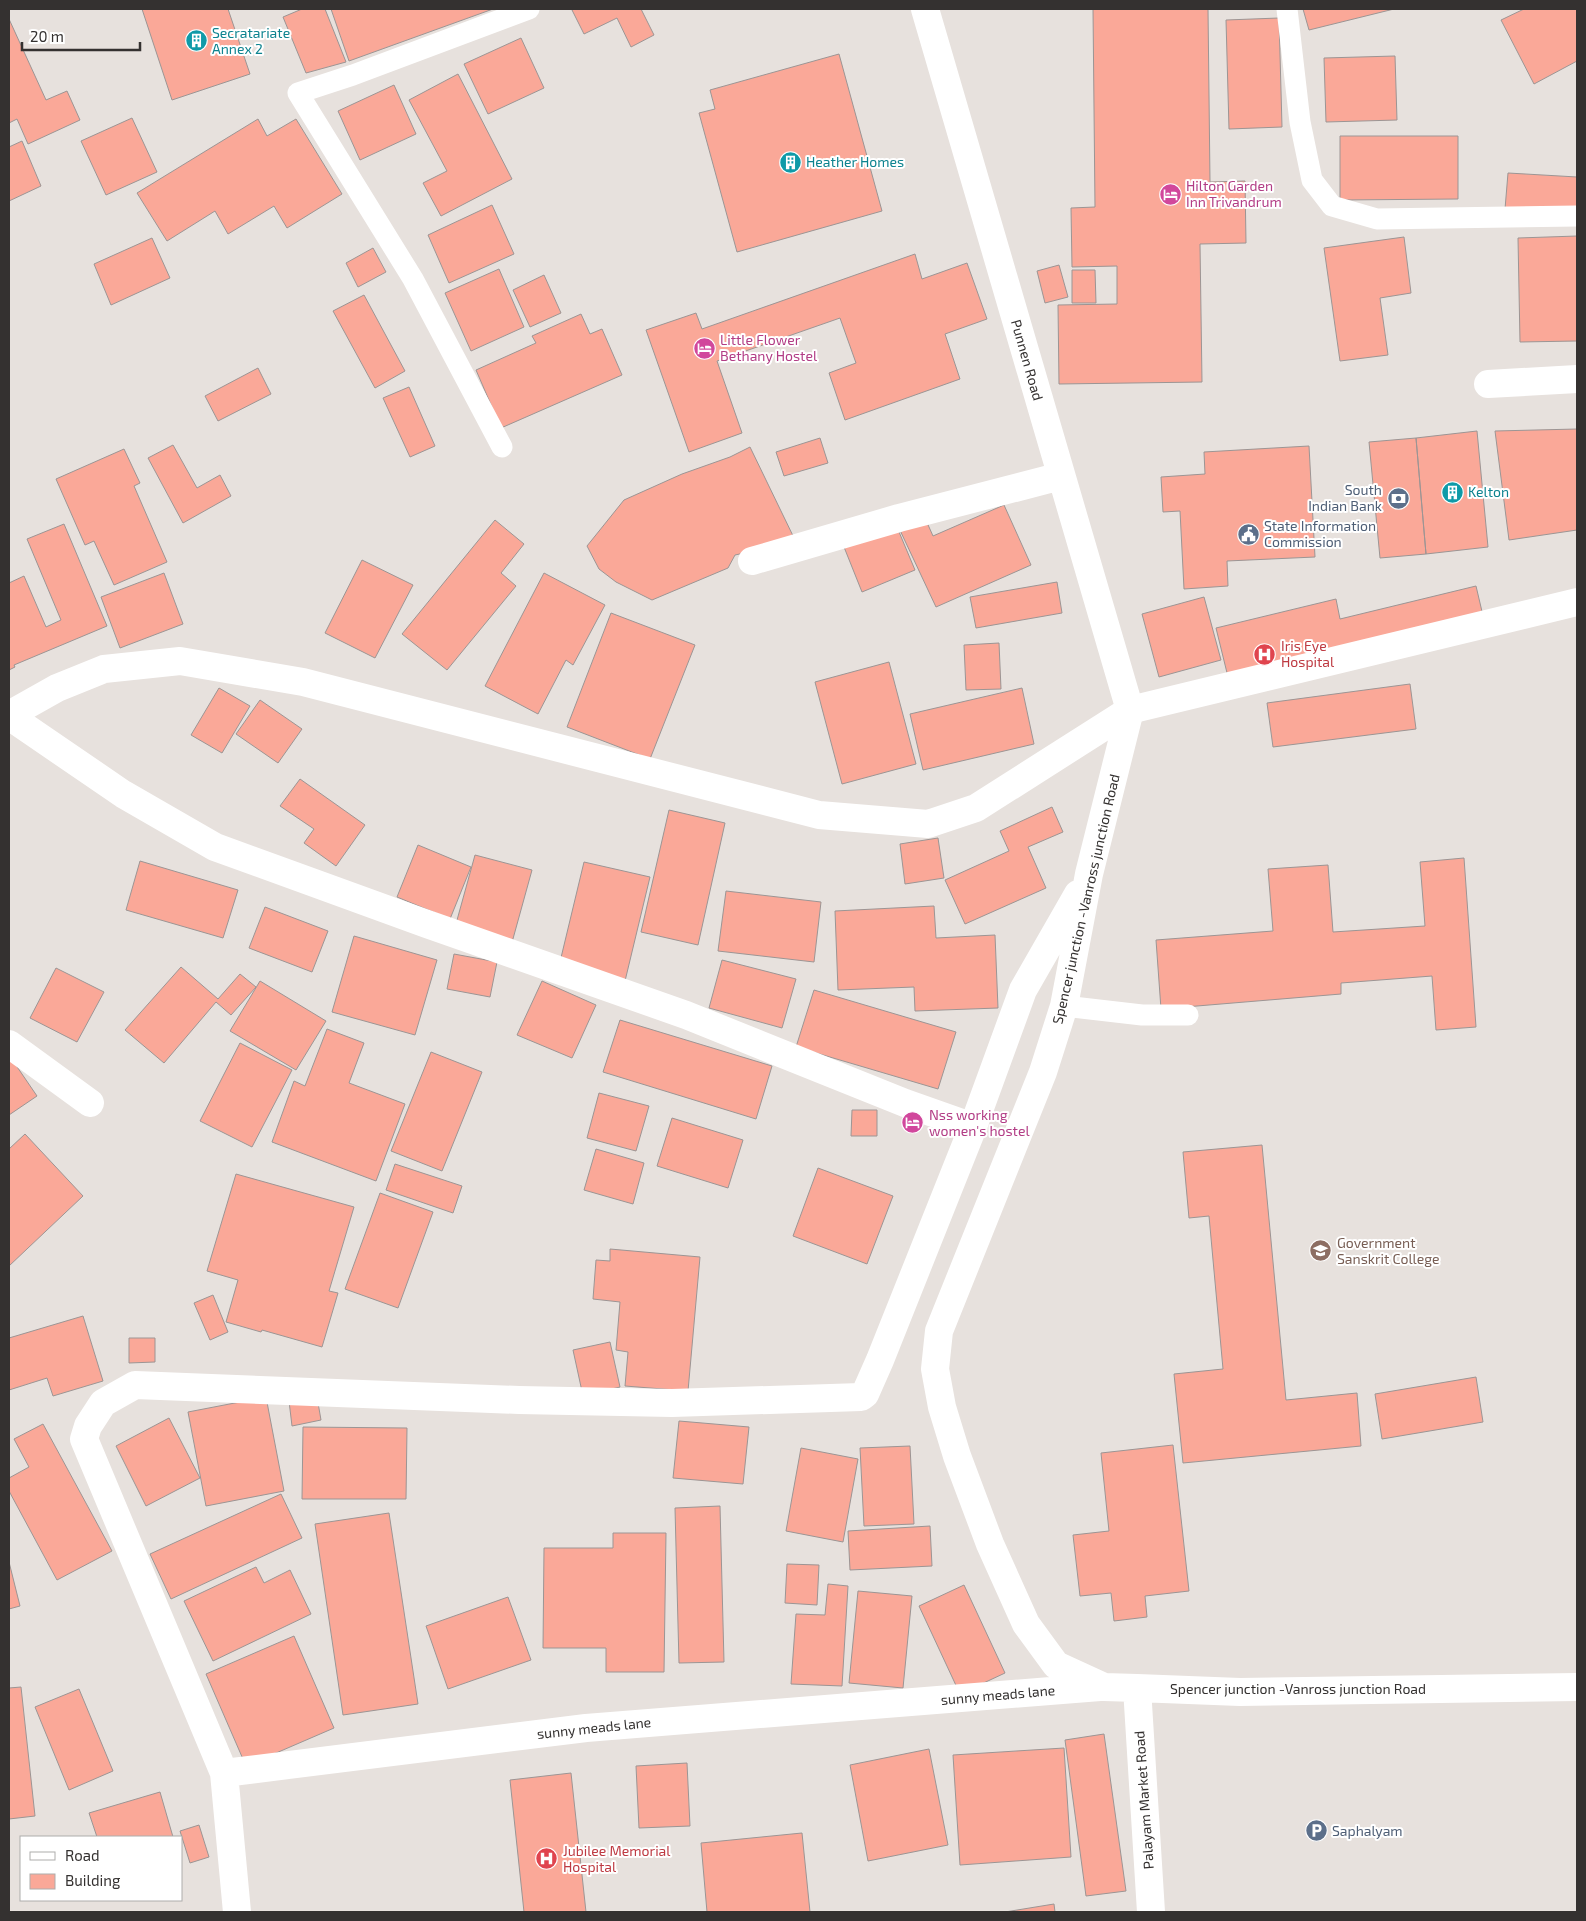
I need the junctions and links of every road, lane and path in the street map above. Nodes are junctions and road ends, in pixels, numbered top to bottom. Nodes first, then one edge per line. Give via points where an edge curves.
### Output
1 (529, 9) edge
2 (924, 9) edge
3 (1287, 9) edge
4 (1577, 216) edge
5 (1577, 379) edge
6 (1488, 384) dead end
7 (502, 447) dead end
8 (1061, 476) junction
9 (752, 561) dead end
10 (1577, 602) edge
11 (1130, 710) junction
12 (9, 716) edge
13 (1090, 874) junction
14 (1064, 1006) junction
15 (1188, 1015) dead end
16 (9, 1044) edge
17 (90, 1103) dead end
18 (973, 1127) junction
19 (1104, 1687) junction
20 (1577, 1687) edge
21 (1137, 1688) junction
22 (224, 1774) junction
23 (237, 1912) edge
24 (1151, 1912) edge

1 - 7 lane via 298,93 413,279
2 - 8 street, Punnen Road
3 - 4 lane via 1300,122 1312,180 1332,206 1377,219
5 - 6 street
8 - 9 street
8 - 11 street, Punnen Road
10 - 11 street
11 - 12 street via 976,808 928,824 818,815 303,682 180,661 104,669 57,688
11 - 13 street, Spencer junction -Vanross junction Road
12 - 18 street via 123,794 215,847 686,1015
13 - 14 street, Spencer junction -Vanross junction Road
13 - 18 street via 1023,990
14 - 15 lane via 1142,1015
14 - 19 street, Spencer junction -Vanross junction Road via 1042,1072 939,1331 935,1369 956,1456 1026,1624 1056,1665
16 - 17 street
18 - 22 street via 880,1360 861,1397 662,1403 135,1385 103,1403 88,1426 84,1440
19 - 21 street, Spencer junction -Vanross junction Road
19 - 22 street, sunny meads lane via 586,1728
20 - 21 street, Spencer junction -Vanross junction Road via 1240,1692
21 - 24 street, Palayam Market Road
22 - 23 street

